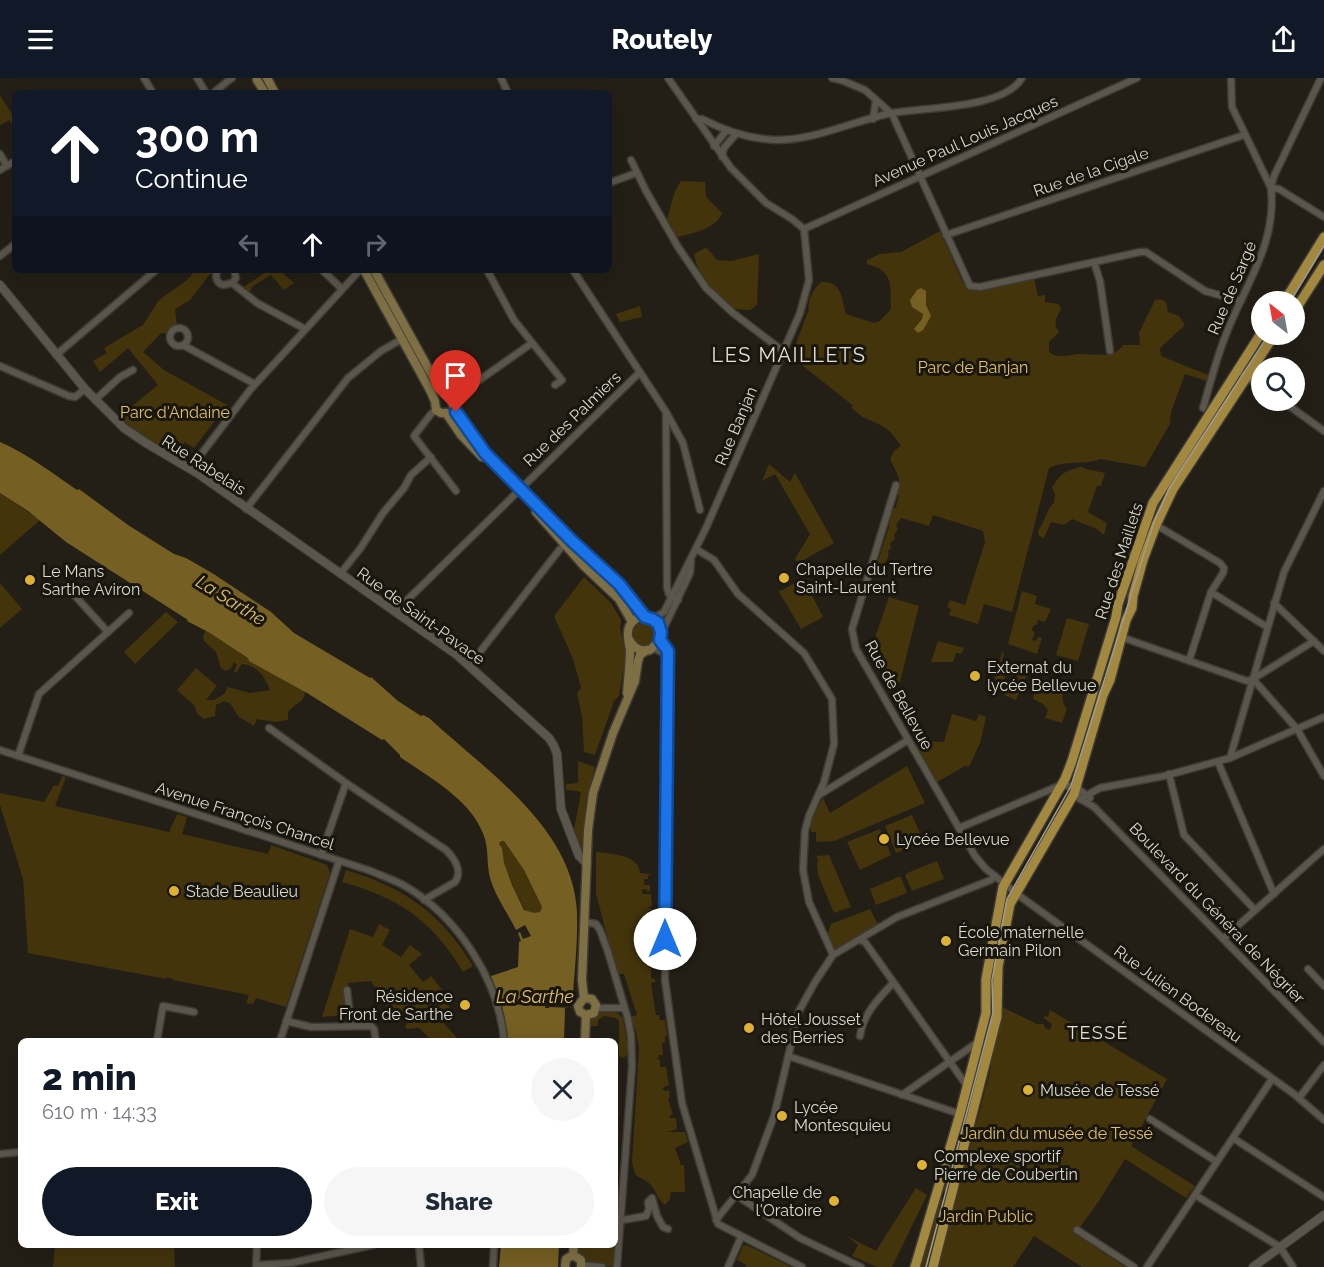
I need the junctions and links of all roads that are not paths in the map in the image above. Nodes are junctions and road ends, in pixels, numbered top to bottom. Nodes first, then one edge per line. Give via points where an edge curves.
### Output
1 (232, 78) edge
2 (668, 78) edge
3 (832, 78) edge
4 (1022, 78) edge
5 (1137, 78) edge
6 (1231, 78) edge
7 (1321, 78) edge
8 (259, 79) edge
9 (217, 90) edge
10 (272, 90) edge
11 (876, 100) junction
12 (892, 114) junction
13 (873, 118) junction
14 (696, 119) junction
15 (726, 131) junction
16 (736, 134) junction
17 (1244, 135) junction
18 (714, 146) junction
19 (0, 154) edge
20 (722, 157) junction
21 (631, 160) dead end
22 (12, 163) edge
23 (7, 166) junction
24 (0, 170) edge
25 (636, 173) junction
26 (919, 176) junction
27 (612, 182) edge
28 (1271, 188) junction
29 (1324, 216) edge
30 (804, 229) junction
31 (946, 235) junction
32 (1324, 237) edge
33 (12, 246) edge
34 (0, 256) edge
35 (1094, 262) junction
36 (1324, 265) edge
37 (153, 273) edge
38 (217, 273) edge
39 (235, 273) edge
40 (325, 273) edge
41 (359, 273) edge
42 (364, 273) edge
43 (376, 273) edge
44 (489, 273) edge
45 (575, 273) edge
46 (232, 283) junction
47 (0, 285) edge
48 (342, 289) junction
49 (1291, 291) edge
50 (1305, 295) edge
51 (1241, 301) junction
52 (305, 329) junction
53 (402, 339) junction
54 (532, 343) junction
55 (183, 345) dead end
56 (1253, 345) edge
57 (1268, 345) edge
58 (783, 351) junction
59 (1110, 351) dead end
60 (57, 355) junction
61 (0, 366) edge
62 (133, 370) dead end
63 (1237, 370) junction
64 (640, 372) junction
65 (1247, 377) junction
66 (1251, 380) edge
67 (255, 384) junction
68 (555, 385) dead end
69 (85, 389) junction
70 (95, 400) junction
71 (449, 404) junction
72 (435, 405) junction
73 (1203, 408) dead end
74 (1296, 411) edge
75 (666, 412) junction
76 (1324, 431) edge
77 (431, 457) junction
78 (190, 469) junction
79 (896, 484) dead end
80 (456, 491) dead end
81 (1324, 491) edge
82 (533, 506) junction
83 (246, 509) junction
84 (699, 510) dead end
85 (1156, 525) junction
86 (560, 549) dead end
87 (696, 549) junction
88 (306, 551) joint
89 (340, 574) junction
90 (66, 586) dead end
91 (1211, 592) junction
92 (675, 598) junction
93 (1274, 603) junction
94 (395, 612) junction
95 (129, 613) dead end
96 (649, 618) junction
97 (632, 622) junction
98 (1267, 627) junction
99 (108, 632) junction
100 (661, 637) junction
101 (1121, 637) junction
102 (628, 639) junction
103 (1314, 641) junction
104 (651, 649) junction
105 (1324, 651) edge
106 (1188, 661) junction
107 (667, 663) junction
108 (469, 666) junction
109 (1253, 679) junction
110 (626, 699) junction
111 (1324, 717) edge
112 (269, 728) dead end
113 (1297, 729) junction
114 (908, 740) junction
115 (0, 750) edge
116 (18, 756) junction
117 (1230, 758) junction
118 (1218, 762) junction
119 (1169, 774) junction
120 (1324, 776) edge
121 (346, 783) junction
122 (1061, 785) junction
123 (1088, 795) junction
124 (819, 796) junction
125 (1076, 796) junction
126 (1091, 804) junction
127 (959, 828) junction
128 (1324, 849) edge
129 (321, 855) junction
130 (339, 861) junction
131 (587, 864) junction
132 (995, 876) junction
133 (1005, 884) junction
134 (1015, 892) junction
135 (1274, 894) junction
136 (424, 900) junction
137 (1255, 910) junction
138 (585, 922) junction
139 (1224, 938) junction
140 (859, 940) junction
141 (833, 955) junction
142 (1308, 969) dead end
143 (894, 983) junction
144 (1324, 986) edge
145 (347, 990) dead end
146 (584, 998) junction
147 (596, 1008) junction
148 (623, 1008) junction
149 (194, 1012) dead end
150 (586, 1015) junction
151 (286, 1021) junction
152 (351, 1025) junction
153 (860, 1036) dead end
154 (158, 1038) edge
155 (281, 1038) edge
156 (376, 1038) edge
157 (503, 1038) edge
158 (585, 1038) edge
159 (978, 1042) junction
160 (1324, 1042) edge
161 (788, 1056) junction
162 (950, 1062) junction
163 (1324, 1065) edge
164 (1272, 1079) junction
165 (967, 1086) junction
166 (902, 1095) junction
167 (1299, 1098) junction
168 (960, 1114) junction
169 (1150, 1119) dead end
170 (1324, 1120) edge
171 (1233, 1138) junction
172 (18, 1152) edge
173 (0, 1154) edge
174 (1217, 1162) junction
175 (736, 1195) junction
176 (1195, 1195) junction
177 (1324, 1197) edge
178 (1324, 1215) edge
179 (622, 1220) junction
180 (717, 1220) junction
181 (668, 1229) dead end
182 (1077, 1230) dead end
183 (741, 1237) junction
184 (1280, 1247) junction
185 (257, 1248) edge
186 (359, 1248) edge
187 (419, 1248) edge
188 (494, 1248) edge
189 (574, 1248) edge
190 (573, 1255) junction
191 (257, 1266) edge
192 (581, 1266) edge
193 (421, 1267) edge
194 (493, 1267) edge
195 (565, 1267) edge
196 (602, 1267) edge
197 (617, 1267) edge
198 (728, 1267) edge
199 (802, 1267) edge
200 (861, 1267) edge
201 (915, 1267) edge
202 (933, 1267) edge
203 (1134, 1267) edge
204 (1147, 1267) edge
205 (1253, 1267) edge
206 (1293, 1267) edge

1 - 9 street
2 - 14 street
3 - 11 street via 861,89
4 - 12 street via 1010,91 982,101
5 - 26 street, Avenue Paul Louis Jacques
6 - 17 street, Rue de Sargé via 1232,107
7 - 28 street
8 - 10 main road
11 - 12 street
11 - 13 street
12 - 13 street
12 - 26 street
13 - 16 street via 809,136 776,140
14 - 15 street
14 - 18 street
15 - 16 street
15 - 18 street
16 - 20 street
17 - 28 street, Rue de Sargé
17 - 31 street, Rue de la Cigale
18 - 20 street
19 - 23 street
20 - 30 street via 751,190
21 - 25 street
22 - 23 street
23 - 24 street
25 - 27 street
25 - 58 street via 706,288
26 - 30 street, Avenue Paul Louis Jacques
26 - 31 street
28 - 29 street
28 - 51 street, Rue de Sargé via 1272,211 1265,248
30 - 58 street, Rue Banjan via 809,280
31 - 35 street via 970,286
32 - 49 main road
33 - 34 street
35 - 51 street via 1146,252 1205,291
35 - 59 street
36 - 50 main road
37 - 60 street
38 - 46 street via 218,282 226,286
39 - 46 street
40 - 48 street
41 - 48 street
42 - 53 main road
43 - 71 main road
44 - 54 street via 514,320
45 - 64 street
46 - 52 street via 257,303
47 - 60 street, Rue Rabelais
48 - 52 street
51 - 73 street, Rue de Sargé via 1225,336
52 - 67 street
53 - 72 main road
53 - 83 street via 348,378
54 - 68 street via 562,380
54 - 71 street
55 - 67 street
56 - 63 main road, Rue des Maillets
57 - 65 main road, Rue des Maillets
58 - 87 street, Rue Banjan
60 - 69 street, Rue Rabelais
61 - 69 street via 69,396
62 - 70 street
63 - 65 street
63 - 122 main road, Rue des Maillets via 1151,507 1072,761
64 - 75 street
64 - 94 street, Rue des Palmiers
65 - 66 street
65 - 85 main road, Rue des Maillets via 1173,489
67 - 78 street
69 - 70 street, Rue Rabelais
70 - 78 street, Rue Rabelais via 131,433
71 - 72 main road via 441,413
71 - 72 main road via 439,396
71 - 82 main road via 461,435
72 - 77 street via 414,436
74 - 76 street
75 - 84 street via 683,443
75 - 92 street via 667,588
77 - 80 street
77 - 89 street via 411,475
78 - 83 street, Rue Rabelais
79 - 114 street, Rue de Bellevue via 852,629 856,649
81 - 93 street via 1284,572
82 - 96 main road via 619,584
82 - 97 main road via 584,566 619,599
83 - 88 street, Rue Rabelais
85 - 91 street via 1220,563 1223,573
85 - 101 main road, Rue des Maillets
86 - 108 street
87 - 92 street, Rue Banjan via 690,573
87 - 124 street via 714,560 738,594 804,654 832,699 834,744
88 - 89 street, Rue de Saint-Pavace
89 - 94 street, Rue de Saint-Pavace
90 - 99 street
91 - 98 street
91 - 106 street
92 - 96 street, Rue Banjan via 664,612
92 - 100 street, Rue Banjan
93 - 98 street
93 - 103 street
94 - 108 street, Rue de Saint-Pavace
95 - 99 street
96 - 97 main road
96 - 100 main road via 660,626
97 - 102 main road
98 - 109 street
99 - 116 street via 39,694
100 - 104 main road
100 - 107 street via 668,651
101 - 106 street
101 - 125 main road, Rue des Maillets
102 - 104 main road via 636,648
102 - 110 main road
103 - 105 street
103 - 109 street
104 - 107 street via 663,653
104 - 110 main road via 640,655 635,681
106 - 109 street via 1247,681
107 - 180 street via 665,980 682,1103
108 - 131 street, Rue de Saint-Pavace via 554,746 559,803 580,859
109 - 113 street
109 - 117 street
110 - 131 main road via 593,793
111 - 113 street
112 - 121 street
113 - 117 street
113 - 120 street
114 - 124 street
114 - 127 street, Rue de Bellevue
115 - 116 street, Avenue François Chancel
116 - 129 street, Avenue François Chancel
117 - 118 street
118 - 119 street
118 - 135 street
119 - 123 street via 1100,788
119 - 137 street via 1184,835
121 - 129 street
121 - 136 street via 452,856 459,873 455,882
122 - 125 street
122 - 127 street
122 - 133 main road, Rue des Maillets
123 - 125 street
123 - 125 street
123 - 126 street, Boulevard du Général de Négrier
124 - 141 street via 805,831 803,870 809,902
125 - 126 street, Boulevard du Général de Négrier
125 - 134 main road, Rue des Maillets
126 - 139 street, Boulevard du Général de Négrier
127 - 132 street, Rue de Bellevue via 980,863
128 - 135 street
129 - 130 street, Avenue François Chancel
130 - 136 street, Avenue François Chancel via 388,878
130 - 151 street
131 - 138 main road
132 - 133 street, Rue de Bellevue
132 - 140 street via 897,917
133 - 134 street, Rue de Bellevue
133 - 159 main road, Rue des Maillets via 986,979 986,1013
134 - 164 street, Rue Julien Bodereau
134 - 202 main road, Rue des Maillets via 998,968 997,1017
135 - 137 street
136 - 157 street, Avenue François Chancel via 464,941 480,966 494,995
137 - 139 street
138 - 146 main road
138 - 148 street via 596,924 600,930
139 - 160 street, Boulevard du Général de Négrier
140 - 141 street
140 - 143 street via 865,942
141 - 161 street via 799,1011
142 - 144 street
143 - 153 street via 867,1013
143 - 162 street
145 - 152 street
146 - 147 main road via 592,999
146 - 150 main road via 578,1008
147 - 148 street
147 - 150 main road
148 - 179 street via 631,1036 632,1066
149 - 154 street via 163,1006
150 - 158 main road
151 - 152 street via 311,1027
151 - 155 street
152 - 156 street via 371,1026
159 - 162 street
159 - 165 main road, Rue des Maillets
161 - 166 street
161 - 175 street via 773,1120 752,1175
162 - 165 street
162 - 166 street
163 - 167 street
164 - 167 street, Rue Julien Bodereau
164 - 171 street
165 - 168 main road, Rue des Maillets
166 - 168 street
167 - 170 street, Rue Julien Bodereau
168 - 201 main road, Rue des Maillets
169 - 174 street
171 - 174 street
171 - 177 street
172 - 173 street
174 - 176 street
175 - 180 street
175 - 200 street via 794,1234
176 - 184 street
176 - 204 street
178 - 184 street
179 - 181 street via 646,1216 652,1198 657,1216
179 - 197 street
180 - 183 street via 721,1227
182 - 203 street
183 - 198 street
183 - 199 street
184 - 205 street
184 - 206 street
185 - 191 street
186 - 191 street
187 - 193 street
188 - 194 street
189 - 190 main road
190 - 192 main road via 579,1258
190 - 195 main road via 566,1259
192 - 196 street

